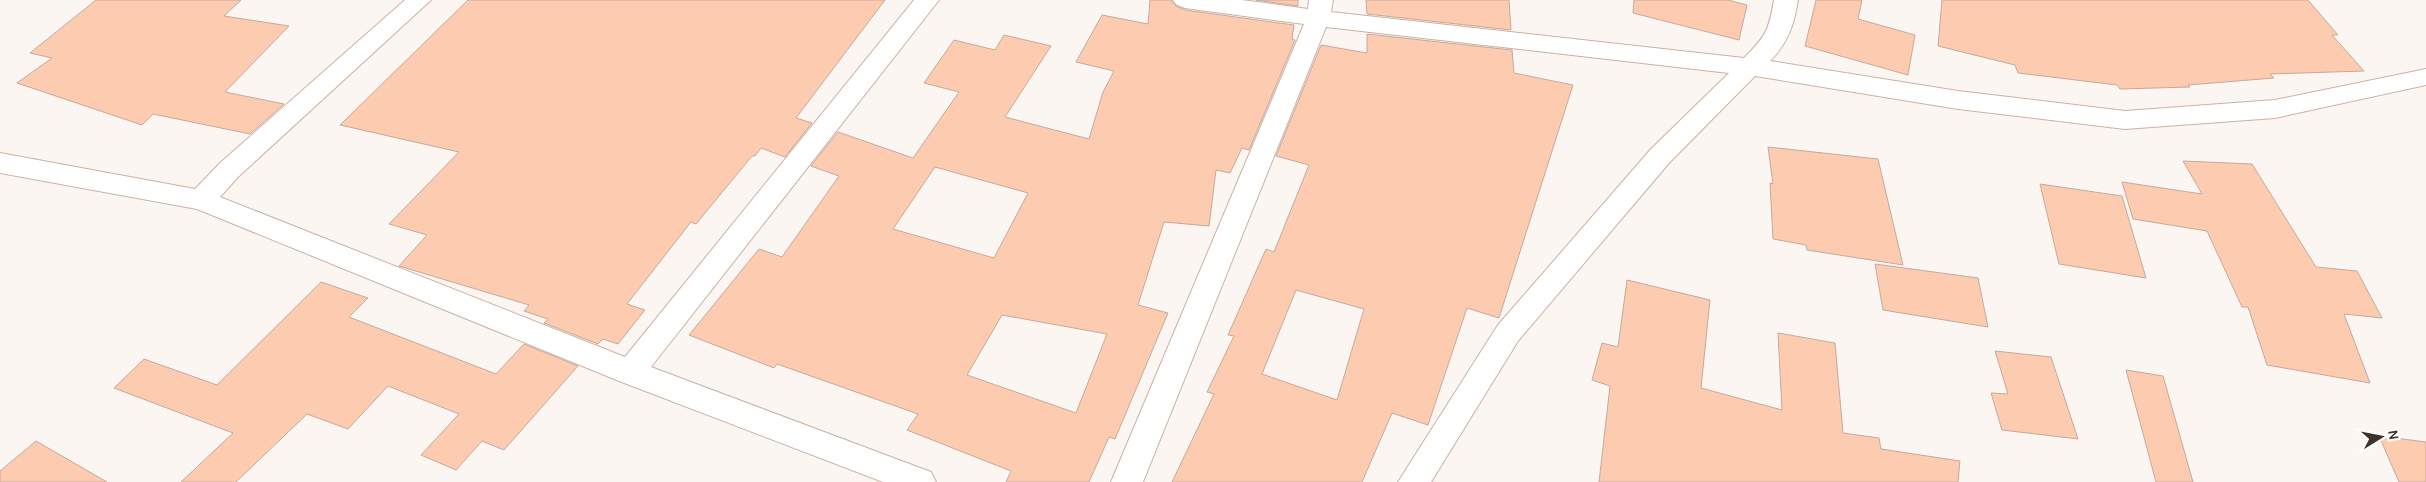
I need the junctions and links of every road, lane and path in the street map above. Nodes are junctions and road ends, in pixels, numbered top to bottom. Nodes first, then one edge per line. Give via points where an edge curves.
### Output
1 (419, 0) edge
2 (927, 0) edge
3 (1186, 0) edge
4 (1786, 0) edge
5 (1320, 9) edge
6 (1752, 67) junction
7 (2426, 77) edge
8 (0, 163) edge
9 (201, 200) junction
10 (630, 372) junction
11 (920, 482) edge
12 (1127, 482) edge
13 (1414, 482) edge

1 - 9 street via 229,170
2 - 10 street
3 - 5 street
4 - 6 street via 1782,24 1773,44
5 - 6 street
5 - 12 street
6 - 7 street via 1958,100 2125,120 2275,109
6 - 13 street via 1660,156 1508,333
8 - 9 street
9 - 10 street
10 - 11 street

